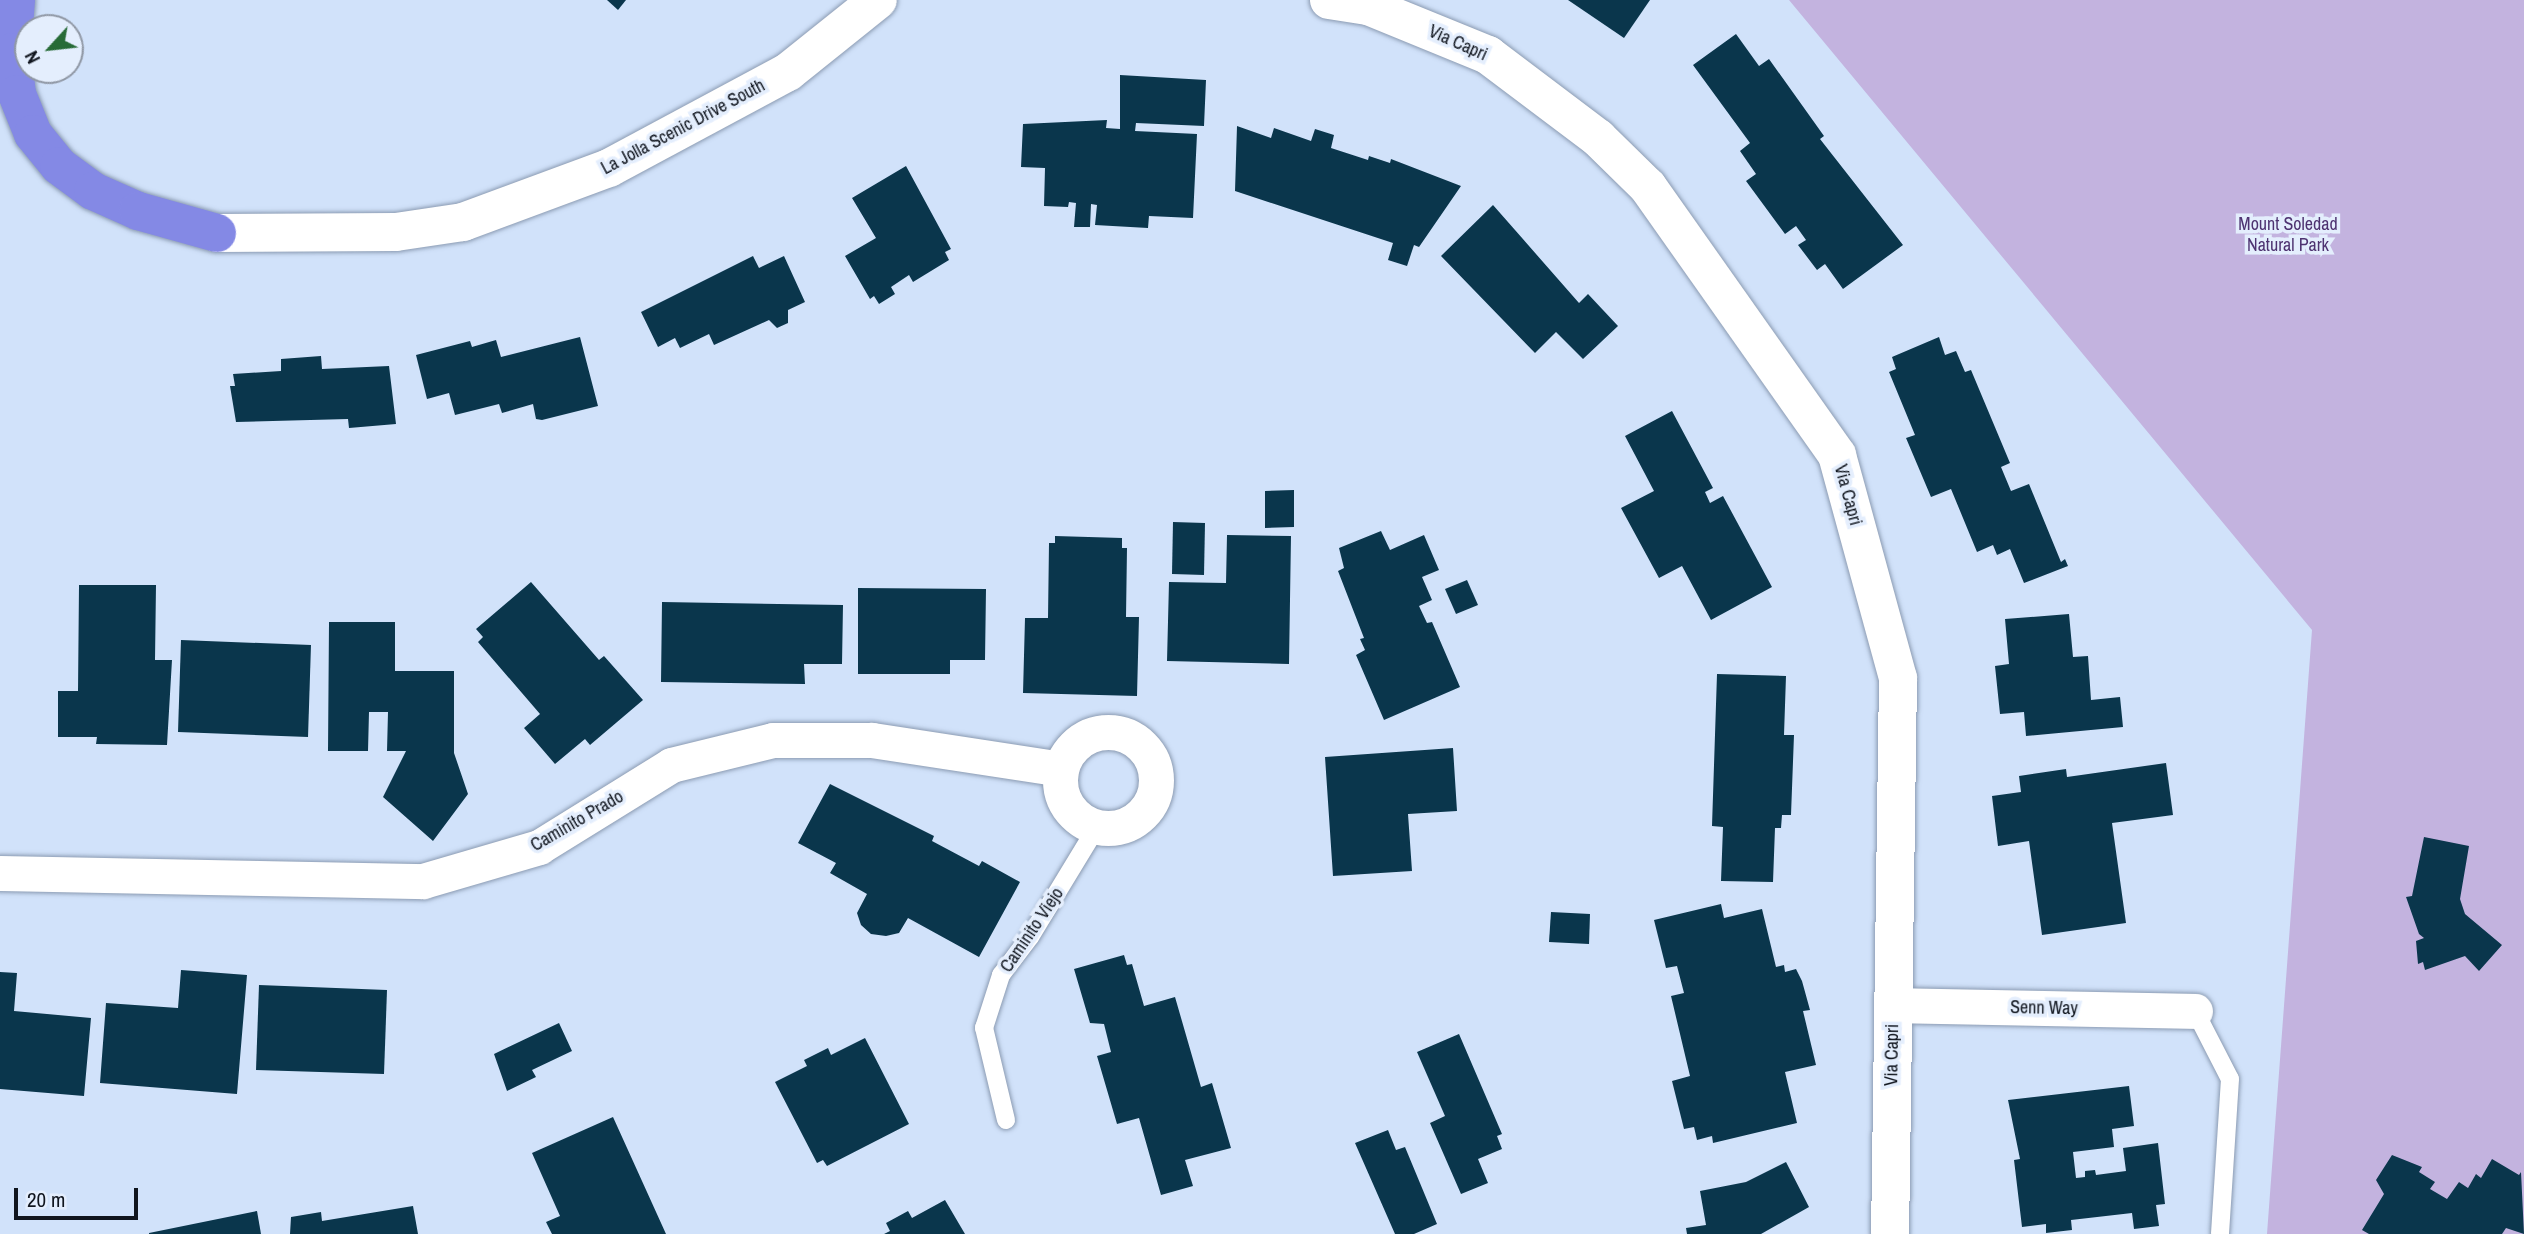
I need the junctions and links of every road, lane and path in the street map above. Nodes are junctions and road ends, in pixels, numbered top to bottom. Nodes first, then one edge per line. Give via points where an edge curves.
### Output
1 (16, 0) edge
2 (878, 0) edge
3 (1329, 0) edge
4 (217, 233) joint
5 (1061, 769) junction
6 (1097, 827) junction
7 (0, 873) edge
8 (1892, 1006) junction
9 (2195, 1011) joint
10 (1006, 1120) dead end
11 (1891, 1234) edge
12 (2220, 1234) edge

1 - 4 highway via 12,52 17,94 33,134 59,166 93,191 138,211
2 - 4 street, La Jolla Scenic Drive South via 788,72 609,167 463,222 396,232
3 - 8 street, Via Capri via 1368,6 1488,55 1598,138 1648,187 1837,455 1898,678
5 - 6 street via 1060,784 1068,805
5 - 6 street via 1076,744 1103,732 1132,738 1148,754 1156,775 1149,804 1127,824
5 - 7 street, Caminito Prado via 872,740 774,740 671,765 539,847 423,881
6 - 10 lane, Caminito Viejo via 1030,937 1001,975 984,1028
8 - 9 street, Senn Way
8 - 11 street, Via Capri
9 - 12 lane via 2230,1079

